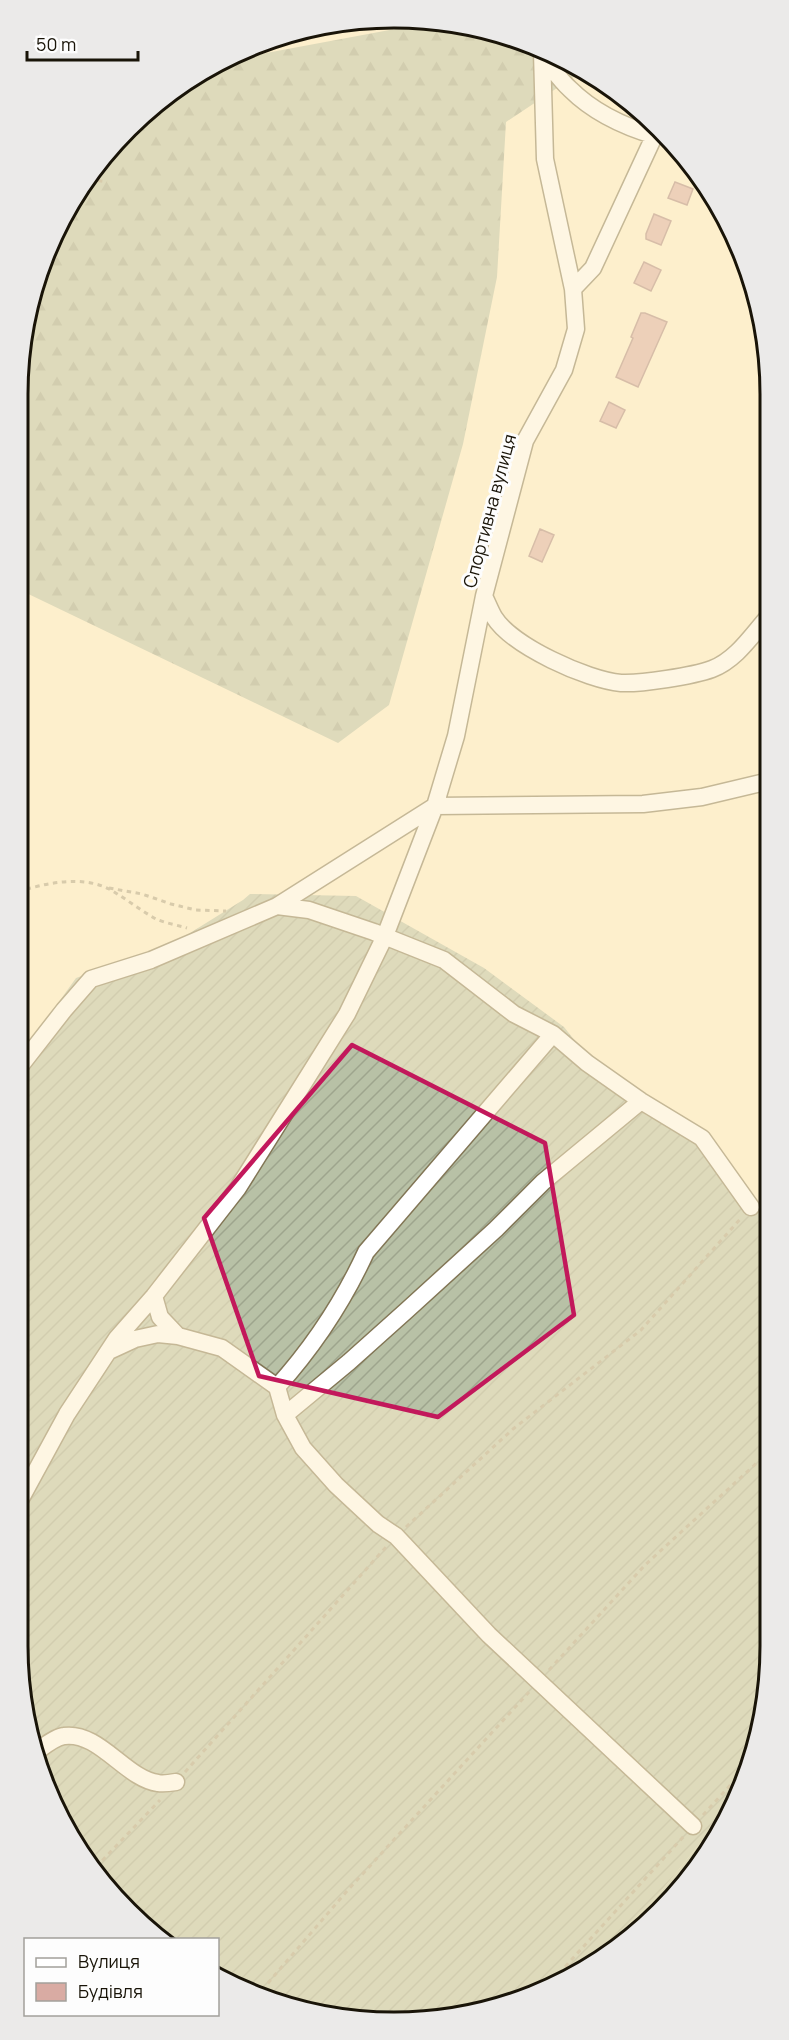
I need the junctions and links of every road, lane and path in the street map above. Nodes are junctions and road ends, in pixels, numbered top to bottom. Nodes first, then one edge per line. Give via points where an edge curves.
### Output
1 (543, 60) edge
2 (550, 63) edge
3 (649, 132) edge
4 (655, 138) edge
5 (98, 180) edge
6 (107, 182) dead end
7 (573, 289) junction
8 (484, 596) junction
9 (760, 626) edge
10 (760, 783) edge
11 (435, 806) junction
12 (107, 888) junction
13 (28, 889) edge
14 (277, 906) junction
15 (229, 911) dead end
16 (191, 929) dead end
17 (385, 936) junction
18 (554, 1034) junction
19 (28, 1056) edge
20 (641, 1101) junction
21 (760, 1200) edge
22 (751, 1207) junction
23 (154, 1296) junction
24 (178, 1336) junction
25 (109, 1352) junction
26 (277, 1387) junction
27 (285, 1415) junction
28 (760, 1460) edge
29 (28, 1486) edge
30 (396, 1536) junction
31 (538, 1682) junction
32 (43, 1747) edge
33 (735, 1780) edge
34 (176, 1782) junction
35 (693, 1826) junction
36 (100, 1863) edge
37 (561, 1971) edge
38 (264, 1988) edge

1 - 7 street, Спортивна вулиця via 545,159
2 - 3 street via 586,102 637,130
4 - 7 street via 593,268
5 - 6 path
7 - 8 street, Спортивна вулиця via 576,329 564,370 525,441
8 - 9 street, Спортивна вулиця via 494,618 524,645 568,668 622,683 713,669 736,653
8 - 11 street via 456,736
10 - 11 street via 702,797 643,804
11 - 14 street
11 - 17 street
12 - 13 path via 71,882
12 - 15 path via 196,910
12 - 16 path via 158,920
14 - 17 street via 309,910
14 - 19 street via 151,960 91,979
17 - 18 street via 444,960 514,1014
17 - 23 street via 347,1014 238,1188
18 - 20 street
18 - 26 street via 366,1252 326,1327
20 - 22 street via 702,1138
20 - 27 street via 543,1182 366,1348
21 - 22 path
22 - 30 path via 641,1330 513,1429
23 - 24 street via 160,1317
23 - 25 street
24 - 25 street via 158,1334 135,1339
24 - 26 street via 222,1348
25 - 29 street via 67,1414
26 - 27 street
27 - 30 street via 303,1448 336,1485
28 - 31 path via 645,1565
30 - 31 street
30 - 34 path
31 - 35 street
31 - 38 path
32 - 34 street via 61,1736 88,1740 147,1780 159,1784
33 - 35 path
34 - 36 path
35 - 37 path

